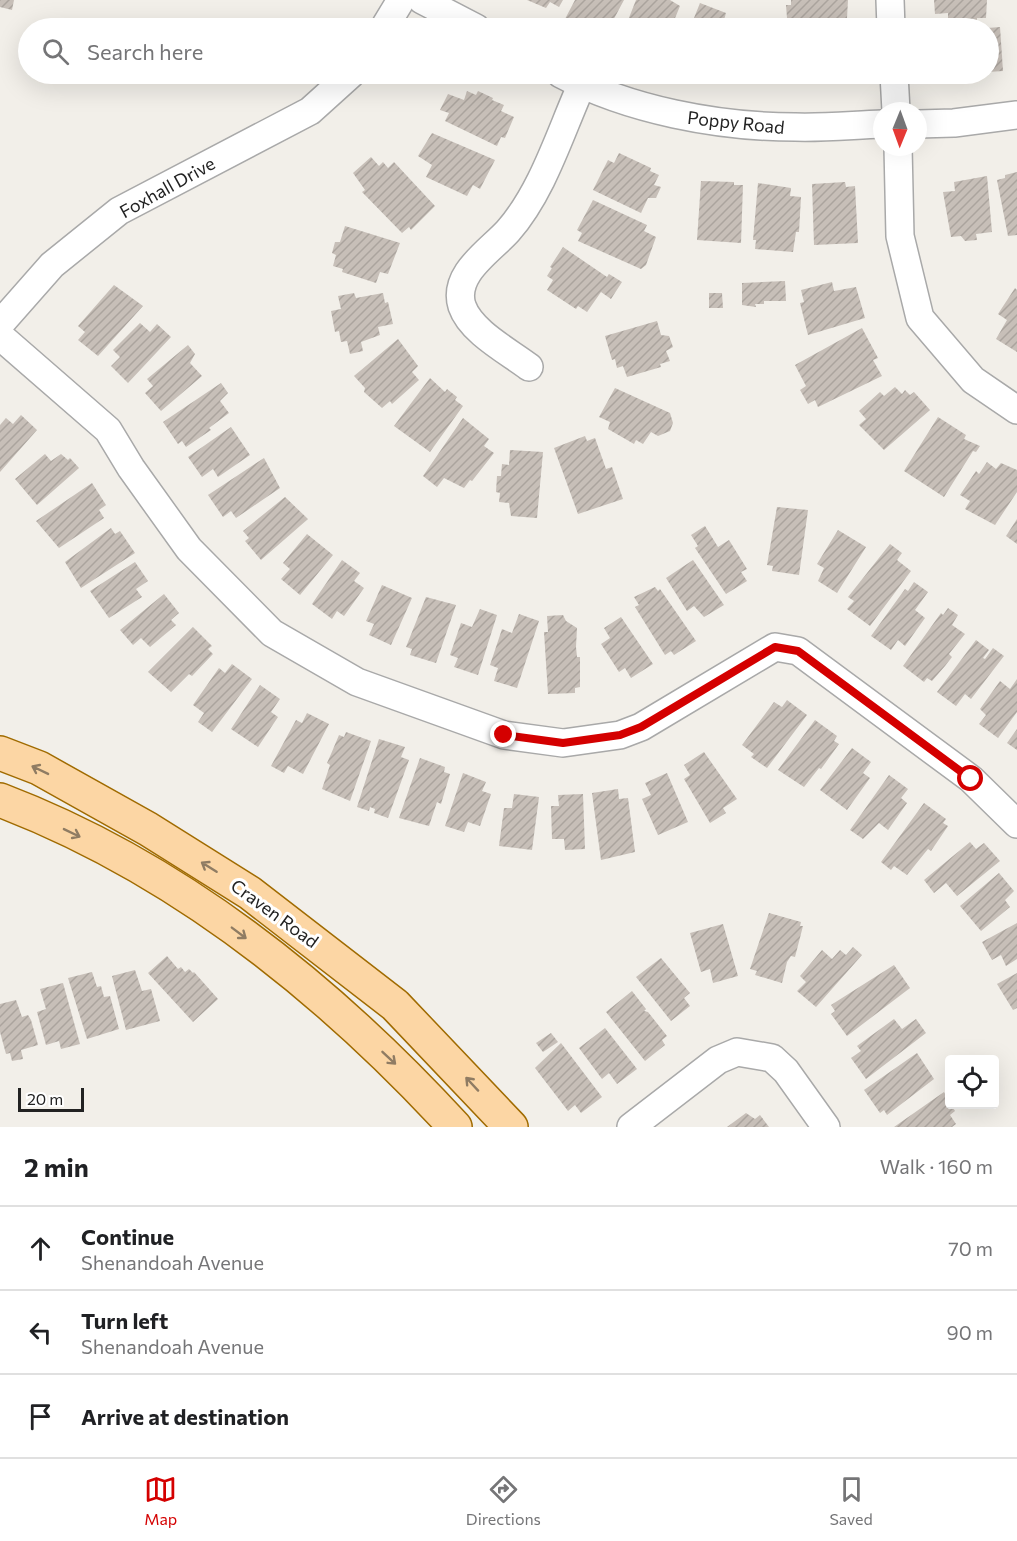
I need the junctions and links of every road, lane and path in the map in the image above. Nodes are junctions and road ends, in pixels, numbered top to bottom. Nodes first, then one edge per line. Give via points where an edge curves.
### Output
1 (401, 0) edge
2 (422, 0) edge
3 (890, 0) edge
4 (390, 18) edge
5 (457, 18) edge
6 (891, 18) edge
7 (340, 84) edge
8 (569, 84) edge
9 (586, 84) edge
10 (895, 84) edge
11 (896, 102) edge
12 (1017, 115) edge
13 (873, 124) edge
14 (927, 124) edge
15 (898, 156) edge
16 (0, 324) edge
17 (0, 336) edge
18 (529, 367) dead end
19 (1017, 410) edge
20 (0, 753) edge
21 (0, 800) edge
22 (1017, 824) edge
23 (455, 1127) edge
24 (511, 1127) edge
25 (631, 1127) edge
26 (826, 1127) edge

1 - 4 street
2 - 5 street
3 - 6 street
7 - 16 street, Foxhall Drive via 310,111 119,211 52,265
8 - 18 street via 532,197 508,231 472,266 462,285 462,306 476,327
9 - 13 street, Poppy Road via 682,117 793,128
10 - 11 street
12 - 14 street
15 - 19 street via 900,236 920,318 973,380
17 - 22 street via 108,430 189,549 272,633 357,682 504,735 563,743 620,735 641,727 775,647 798,651 971,779
24 -> 20 main road, Craven Road via 394,1005 250,893 148,829 39,768
21 -> 23 main road, Craven Road via 125,859 224,921 320,994 408,1075
25 - 26 street via 718,1060 737,1052 772,1058 786,1071

